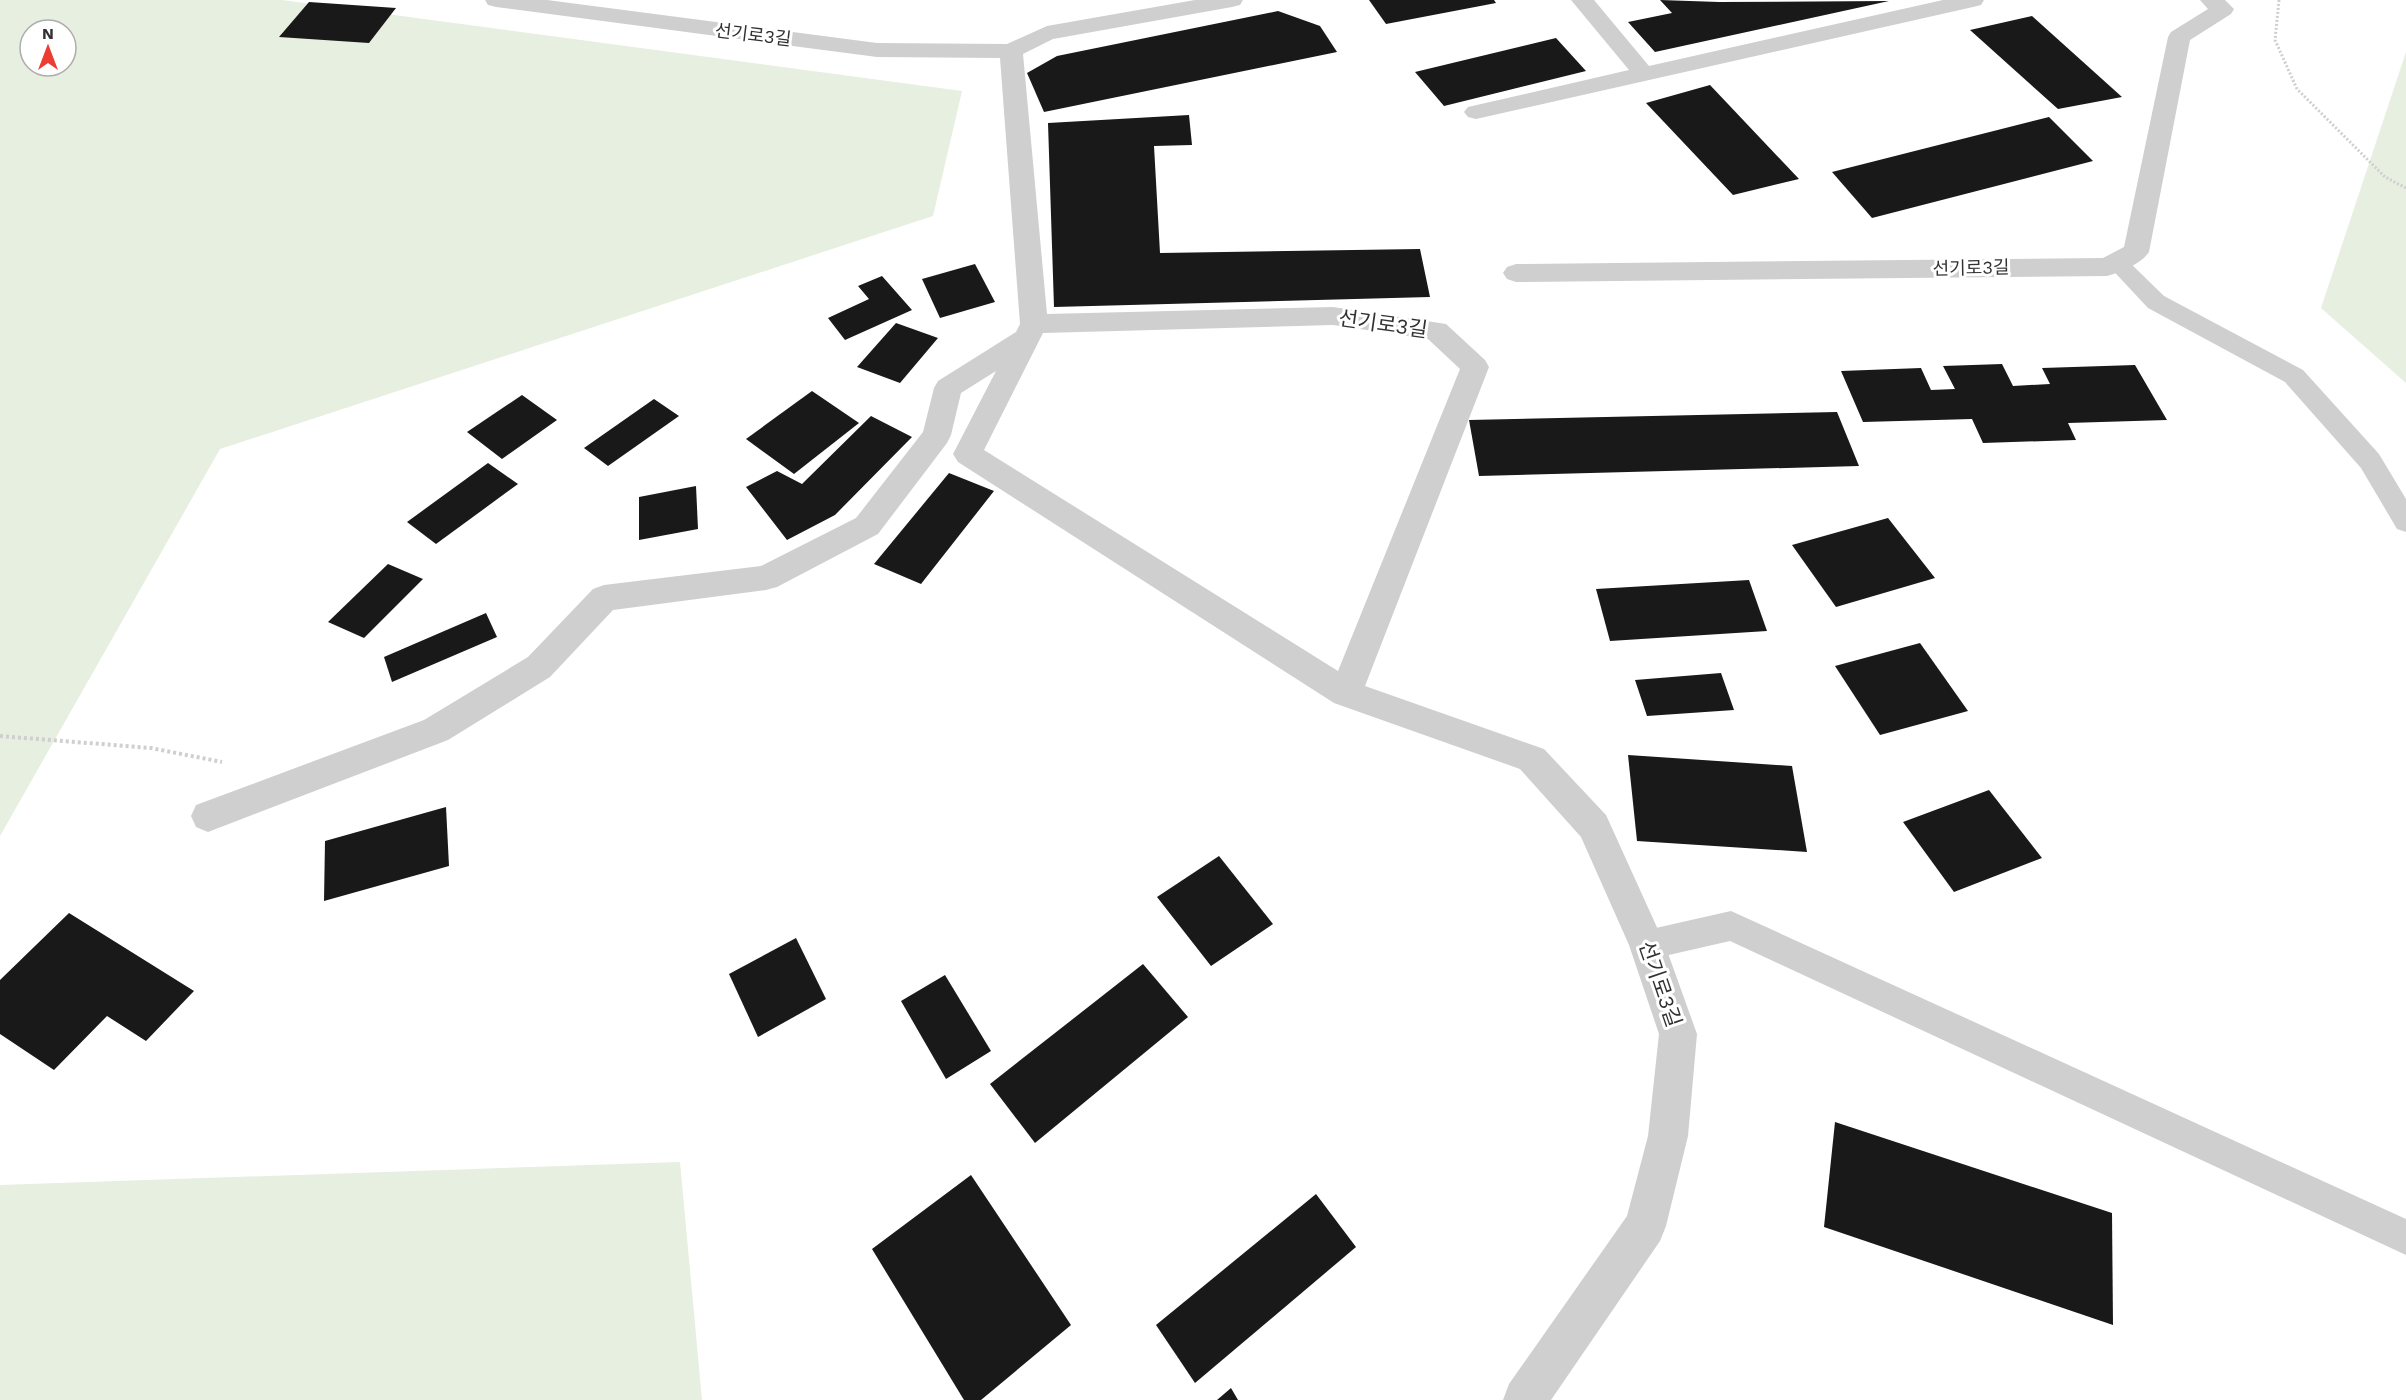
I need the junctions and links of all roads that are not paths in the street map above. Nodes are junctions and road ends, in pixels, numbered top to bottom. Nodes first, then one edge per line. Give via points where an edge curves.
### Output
1 (496, 0) edge
2 (1232, 0) edge
3 (1582, 0) edge
4 (1973, 0) edge
5 (2211, 0) edge
6 (1011, 51) junction
7 (1644, 74) junction
8 (1476, 112) dead end
9 (2116, 262) junction
10 (1516, 273) dead end
11 (1030, 331) junction
12 (2406, 522) edge
13 (1346, 693) junction
14 (208, 816) dead end
15 (1647, 945) junction
16 (2406, 1237) edge
17 (1525, 1400) edge

1 - 6 street, 선기로3길 via 877,50
2 - 6 street, 선기로3길 via 1047,33
3 - 7 street
4 - 7 street
5 - 9 street, 선기로3길 via 2223,9 2179,37 2136,252
6 - 11 street
7 - 8 street
9 - 10 street, 선기로3길 via 2107,267
9 - 12 lane via 2156,302 2294,376 2370,461
11 - 13 street, 선기로3길 via 968,454
11 - 13 street, 선기로3길 via 1333,316 1436,331 1475,367
11 - 14 street via 948,388 937,435 867,526 766,578 603,598 539,667 436,730
13 - 15 street, 선기로3길 via 1532,759 1593,826
15 - 16 lane via 1731,926
15 - 17 street, 선기로3길 via 1678,1034 1668,1136 1645,1226

